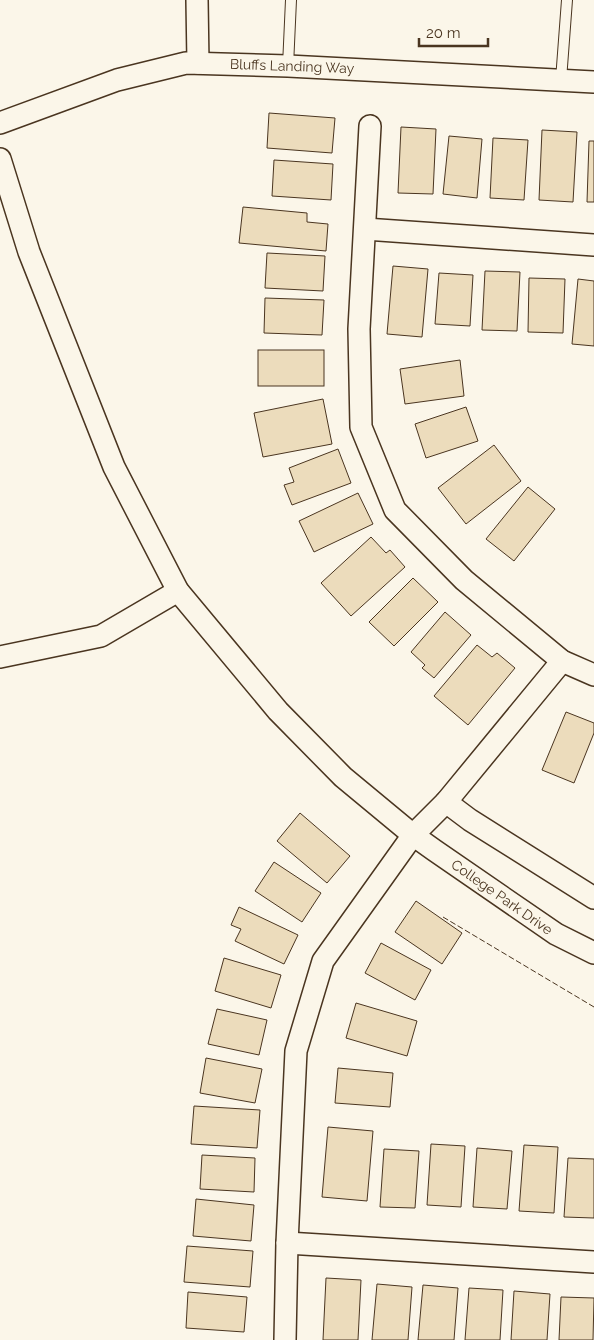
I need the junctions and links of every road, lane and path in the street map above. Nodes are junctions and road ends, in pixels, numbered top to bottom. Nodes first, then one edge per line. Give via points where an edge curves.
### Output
1 (197, 0) edge
2 (291, 0) edge
3 (567, 0) edge
4 (198, 63) junction
5 (288, 66) junction
6 (561, 80) junction
7 (594, 82) edge
8 (0, 123) edge
9 (370, 126) dead end
10 (0, 159) edge
11 (365, 229) junction
12 (594, 244) edge
13 (178, 591) junction
14 (0, 657) edge
15 (562, 662) junction
16 (594, 675) edge
17 (446, 802) junction
18 (413, 835) junction
19 (594, 898) edge
20 (594, 953) edge
21 (288, 1243) junction
22 (594, 1262) edge
23 (285, 1340) edge

1 - 4 street
2 - 5 lane
3 - 6 lane
4 - 5 street, Bluffs Landing Way
4 - 8 street, Bluffs Landing Way via 186,62 117,80
5 - 6 street, Bluffs Landing Way
6 - 7 street, Bluffs Landing Way
9 - 11 street
10 - 13 street, College Park Drive via 29,252 114,467
11 - 12 street
11 - 15 street via 359,329 361,427 395,510 464,580
13 - 14 street via 101,636
13 - 18 street, College Park Drive via 278,711 343,777
15 - 16 street
15 - 17 street
17 - 18 street
17 - 19 street
18 - 20 street, College Park Drive via 556,934
18 - 21 street via 323,961 296,1051
21 - 22 street
21 - 23 street

